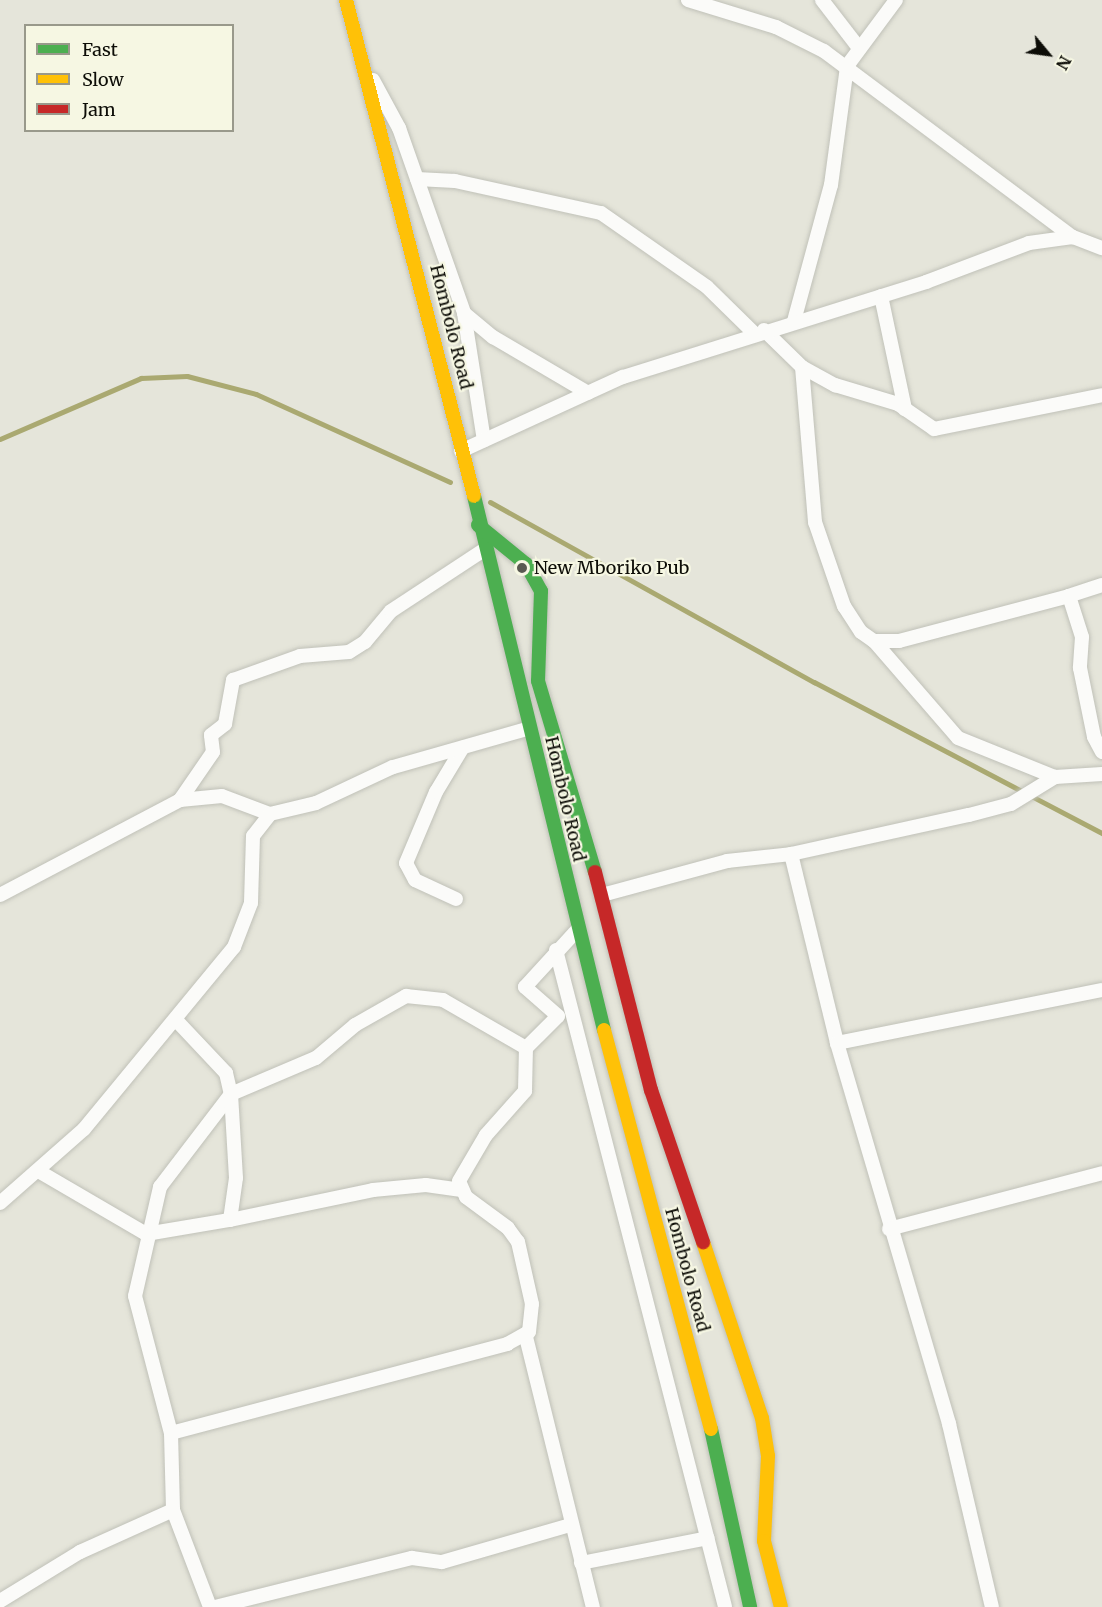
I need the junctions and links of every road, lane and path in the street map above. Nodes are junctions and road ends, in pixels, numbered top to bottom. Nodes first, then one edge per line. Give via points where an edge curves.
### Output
1 (346, 0) edge
2 (688, 0) edge
3 (822, 0) edge
4 (896, 0) edge
5 (859, 48) junction
6 (847, 66) junction
7 (366, 68) junction
8 (417, 179) junction
9 (1073, 237) junction
10 (1102, 248) edge
11 (881, 296) junction
12 (464, 313) junction
13 (794, 321) junction
14 (759, 331) junction
15 (801, 366) junction
16 (588, 393) junction
17 (1102, 395) edge
18 (905, 409) junction
19 (484, 440) junction
20 (461, 452) junction
21 (478, 525) junction
22 (484, 550) junction
23 (1102, 585) edge
24 (1069, 596) junction
25 (874, 641) junction
26 (530, 728) junction
27 (462, 747) junction
28 (1102, 752) edge
29 (1102, 774) edge
30 (1055, 777) junction
31 (180, 801) junction
32 (270, 814) junction
33 (791, 854) junction
34 (0, 895) edge
35 (602, 895) junction
36 (456, 899) dead end
37 (578, 929) junction
38 (556, 950) junction
39 (1102, 990) edge
40 (176, 1020) junction
41 (837, 1043) junction
42 (526, 1048) junction
43 (231, 1094) junction
44 (40, 1172) junction
45 (1102, 1173) edge
46 (460, 1190) junction
47 (0, 1203) edge
48 (230, 1220) junction
49 (889, 1229) junction
50 (146, 1234) junction
51 (526, 1337) junction
52 (171, 1433) junction
53 (173, 1510) junction
54 (570, 1526) junction
55 (708, 1538) junction
56 (581, 1563) junction
57 (0, 1601) edge
58 (210, 1607) edge
59 (215, 1607) edge
60 (593, 1607) edge
61 (725, 1607) edge
62 (750, 1607) edge
63 (782, 1607) edge
64 (992, 1607) edge

1 - 7 street, Hombolo Road
2 - 6 street via 776,27
3 - 5 street
4 - 5 street
5 - 6 street
6 - 9 street
6 - 13 street via 831,185
7 - 8 street via 399,128
7 - 20 street, Hombolo Road
8 - 12 street
8 - 14 street via 455,181 601,213 707,287
9 - 10 street
9 - 11 street via 1029,243
11 - 13 street
11 - 18 street
12 - 16 street via 493,337
12 - 19 street
13 - 14 street
14 - 15 street
14 - 16 street
15 - 18 street via 835,385
15 - 25 street via 815,522 844,606
16 - 19 street
17 - 18 street via 934,429
19 - 20 street
20 - 21 street, Hombolo Road
21 - 22 street, Hombolo Road
21 - 35 street via 526,564 541,591 535,650 538,681
22 - 26 street, Hombolo Road
22 - 31 street via 391,611 365,642 349,652 300,656 232,680 225,724 211,735 213,752
23 - 24 street
24 - 25 street via 899,641
24 - 28 street via 1082,637 1080,668 1094,737
25 - 30 street via 958,738
26 - 27 street
26 - 37 street, Hombolo Road
27 - 32 street via 370,776 316,803
27 - 36 street via 436,792 406,863 415,880
29 - 30 street
30 - 33 street via 1011,804
31 - 32 street via 222,796
31 - 34 street
32 - 40 street via 254,836 245,924
33 - 35 street via 727,861
33 - 41 street
35 - 63 street via 651,1090 762,1418 768,1456 764,1541
37 - 38 street
37 - 62 street, Hombolo Road via 716,1448
38 - 42 street via 525,987 558,1016
38 - 55 street
39 - 41 street
40 - 43 street via 226,1073
40 - 44 street
41 - 49 street
42 - 43 street via 444,1000 406,996 355,1025 316,1058
42 - 46 street via 525,1091 470,1156 461,1172
43 - 48 street via 236,1178
43 - 50 street via 160,1187
44 - 47 street
44 - 50 street
45 - 49 street
46 - 48 street via 426,1185 373,1190
46 - 51 street via 518,1242 533,1316
48 - 50 street
49 - 64 street via 949,1424
50 - 52 street via 136,1310
51 - 52 street
51 - 54 street
52 - 53 street
53 - 57 street via 80,1552
53 - 58 street via 189,1565
54 - 56 street
54 - 59 street via 442,1562 412,1558
55 - 56 street
55 - 61 street
56 - 60 street

